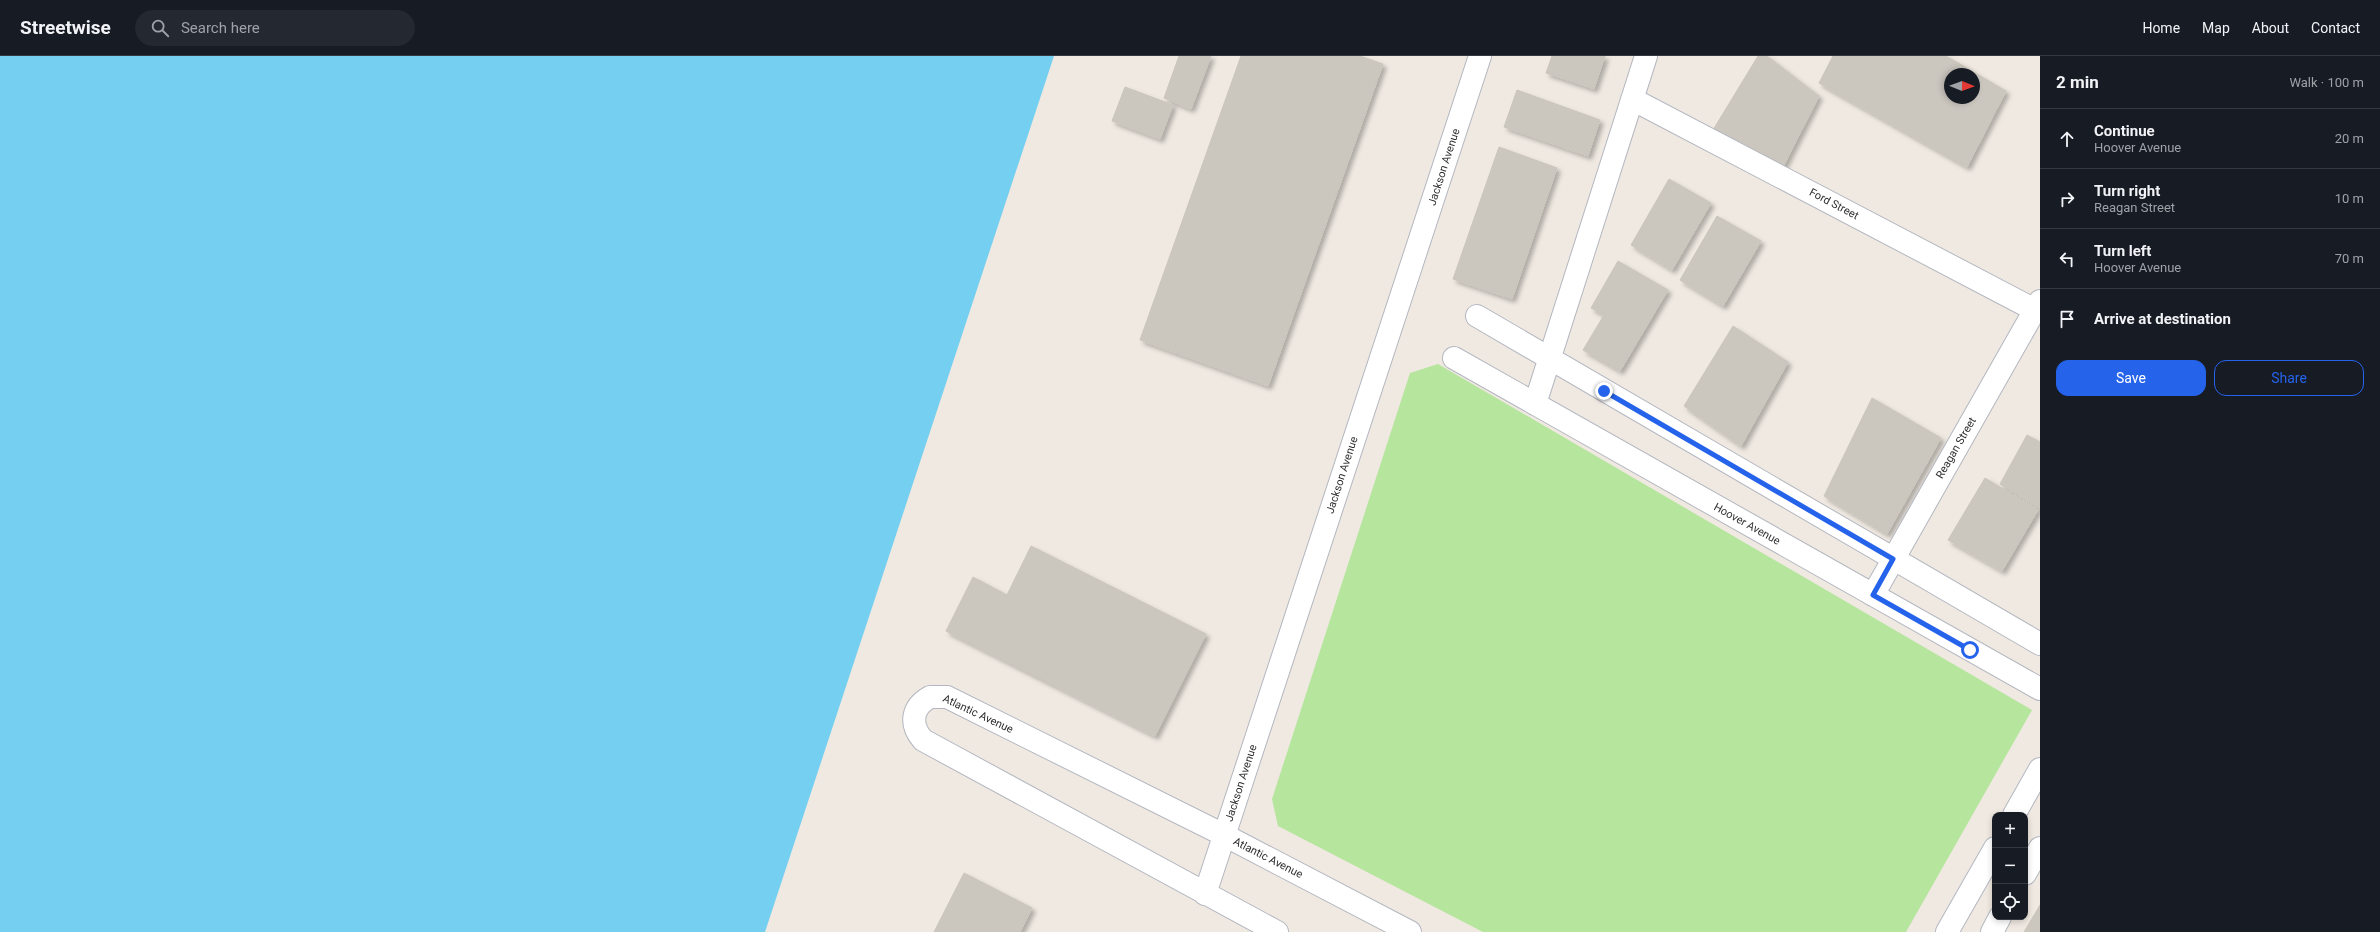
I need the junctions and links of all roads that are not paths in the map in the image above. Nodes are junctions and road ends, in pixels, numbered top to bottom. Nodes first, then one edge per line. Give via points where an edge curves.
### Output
1 (1480, 56) edge
2 (1646, 56) edge
3 (1632, 99) junction
4 (2038, 306) edge
5 (1477, 316) dead end
6 (1454, 358) dead end
7 (1549, 359) junction
8 (1535, 404) junction
9 (1893, 559) junction
10 (1873, 595) junction
11 (2040, 644) edge
12 (2040, 689) edge
13 (2040, 769) edge
14 (2016, 812) edge
15 (1224, 835) junction
16 (2040, 848) edge
17 (1992, 853) edge
18 (2028, 869) edge
19 (1205, 894) junction
20 (1998, 920) edge
21 (1277, 932) edge
22 (1410, 932) edge
23 (1947, 932) edge
24 (1992, 932) edge

1 - 15 street, Jackson Avenue
2 - 3 street
3 - 4 street, Ford Street
3 - 7 street
4 - 9 street, Reagan Street
5 - 7 street
6 - 8 street, Hoover Avenue
7 - 8 street
7 - 9 street
8 - 10 street, Hoover Avenue
9 - 10 street, Reagan Street
9 - 11 street
10 - 12 street, Hoover Avenue
13 - 14 street
15 - 19 street, Jackson Avenue
15 - 19 street, Atlantic Avenue via 947,697 930,697 917,708 914,715 914,725 923,740
15 - 22 street, Atlantic Avenue
16 - 18 street
17 - 23 street
19 - 21 street, Atlantic Avenue
20 - 24 street

